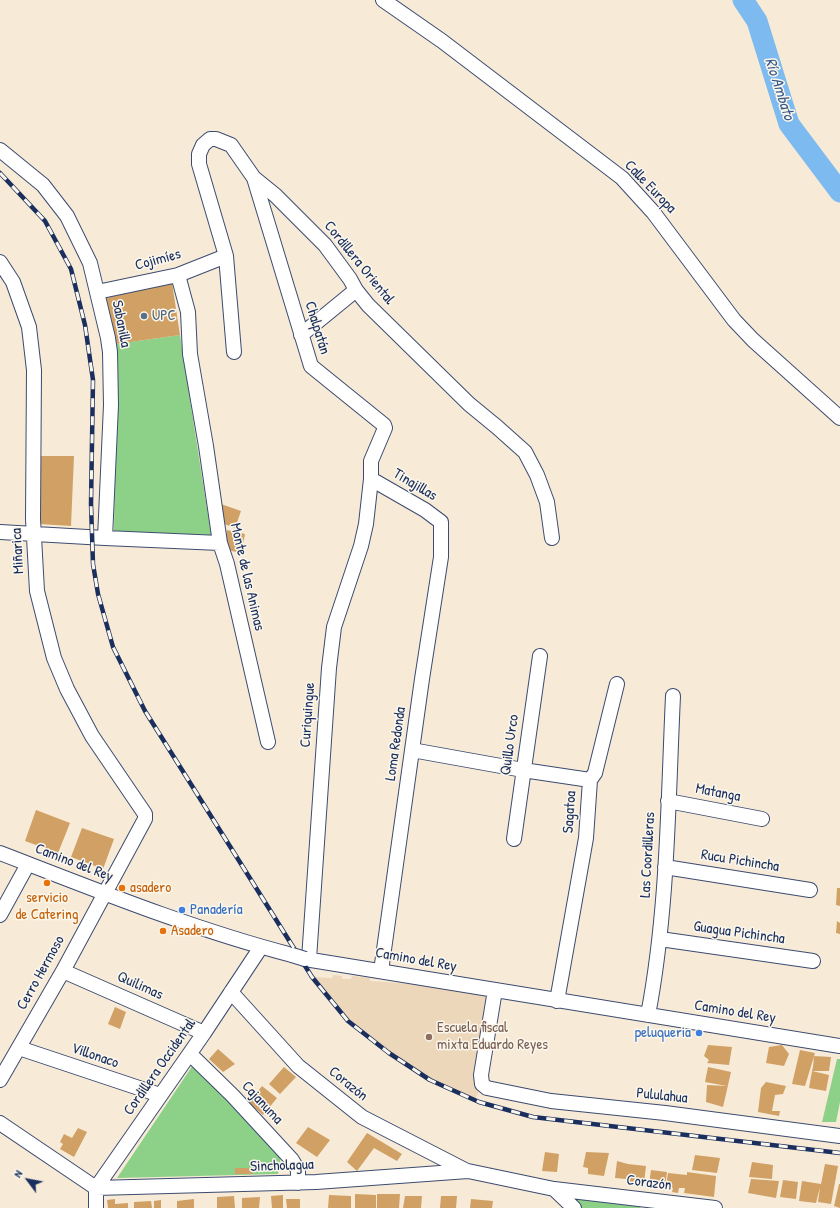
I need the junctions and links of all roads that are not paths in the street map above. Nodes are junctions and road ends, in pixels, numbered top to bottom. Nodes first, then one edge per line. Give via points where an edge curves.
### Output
1 (383, 0) edge
2 (0, 150) edge
3 (254, 178) junction
4 (226, 256) junction
5 (0, 262) edge
6 (178, 275) junction
7 (356, 290) junction
8 (97, 292) junction
9 (301, 335) junction
10 (234, 352) dead end
11 (840, 418) edge
12 (371, 479) junction
13 (441, 522) joint
14 (0, 532) edge
15 (34, 534) junction
16 (105, 538) junction
17 (552, 538) dead end
18 (220, 543) junction
19 (540, 656) dead end
20 (617, 684) dead end
21 (673, 696) dead end
22 (268, 742) dead end
23 (412, 750) junction
24 (523, 770) junction
25 (590, 780) junction
26 (668, 801) junction
27 (145, 819) joint
28 (762, 819) dead end
29 (514, 839) dead end
30 (0, 853) edge
31 (28, 864) junction
32 (665, 867) junction
33 (810, 890) dead end
34 (104, 893) junction
35 (0, 915) edge
36 (660, 939) junction
37 (261, 947) junction
38 (302, 958) junction
39 (814, 960) dead end
40 (63, 970) junction
41 (381, 971) junction
42 (495, 990) junction
43 (231, 992) junction
44 (557, 1001) junction
45 (648, 1015) junction
46 (204, 1033) junction
47 (840, 1046) edge
48 (19, 1048) junction
49 (190, 1054) junction
50 (0, 1080) edge
51 (160, 1096) junction
52 (0, 1123) edge
53 (840, 1136) edge
54 (468, 1171) junction
55 (298, 1183) junction
56 (96, 1188) junction
57 (554, 1189) junction
58 (96, 1208) edge
59 (574, 1208) edge
60 (715, 1208) edge

1 - 11 street, Calle Europa via 442,40 622,178 653,212 734,320
2 - 8 street, Sabanilla via 43,185 67,216 90,263
3 - 4 street, Cordillera Oriental via 231,145 210,139 203,145 199,154 199,164
3 - 7 street, Cordillera Oriental via 275,195 325,245
3 - 9 street, Chalpatán
4 - 6 street, Cojimíes
4 - 10 street
5 - 15 street, Miñarica via 13,282 29,327 34,370
6 - 8 street, Cojimíes
6 - 18 street, Monte de las Animas via 188,312 190,354
7 - 9 street
7 - 17 street, Cordillera Oriental via 368,305 469,404 525,452 547,502
8 - 16 street, Sabanilla via 110,352 111,405
9 - 12 street, Chalpatán via 311,366 384,425 371,461
12 - 13 street, Tinajillas
12 - 38 street, Curiquingue via 361,546 334,627
13 - 23 street, Loma Redonda via 441,557
14 - 15 street
15 - 16 street
15 - 27 street, Miñarica via 37,591 54,658 92,736 145,814
16 - 18 street
18 - 22 street, Monte de las Animas
19 - 24 street, Quillo Urco
20 - 25 street via 595,773
21 - 26 street, Las Coordilleras
23 - 24 street, Sagatoa
23 - 41 street, Loma Redonda
24 - 25 street, Sagatoa
24 - 29 street, Quillo Urco
25 - 44 street, Sagatoa via 586,838
26 - 28 street, Matanga
26 - 32 street, Las Coordilleras
27 - 34 street, Cerro Hermoso
30 - 31 street, Camino del Rey
31 - 34 street, Camino del Rey
31 - 35 street
32 - 33 street, Rucu Pichincha
32 - 36 street, Las Coordilleras
34 - 37 street, Camino del Rey via 178,921
34 - 40 street, Cerro Hermoso
36 - 39 street, Guagua Pichincha
36 - 45 street, Las Coordilleras
37 - 38 street, Camino del Rey
37 - 43 street, Cordillera Occidental
38 - 41 street, Camino del Rey
40 - 46 street, Quilimas
40 - 48 street, Cerro Hermoso
41 - 42 street, Camino del Rey
42 - 44 street, Camino del Rey
42 - 53 street, Pululahua via 481,1075 482,1084 487,1088 551,1101
43 - 46 street, Cordillera Occidental
43 - 54 street, Corazón via 298,1066 362,1117
44 - 45 street, Camino del Rey
45 - 47 street, Camino del Rey
46 - 49 street, Cordillera Occidental
48 - 50 street, Cerro Hermoso
48 - 51 street, Villonaco
49 - 51 street, Cordillera Occidental
49 - 55 street, Cajanuma via 292,1160 298,1170
51 - 56 street, Cordillera Occidental
52 - 56 street
54 - 55 street, Sincholagua
54 - 57 street, Sincholagua
55 - 56 street, Sincholagua
56 - 58 street
57 - 59 street
57 - 60 street, Corazón

